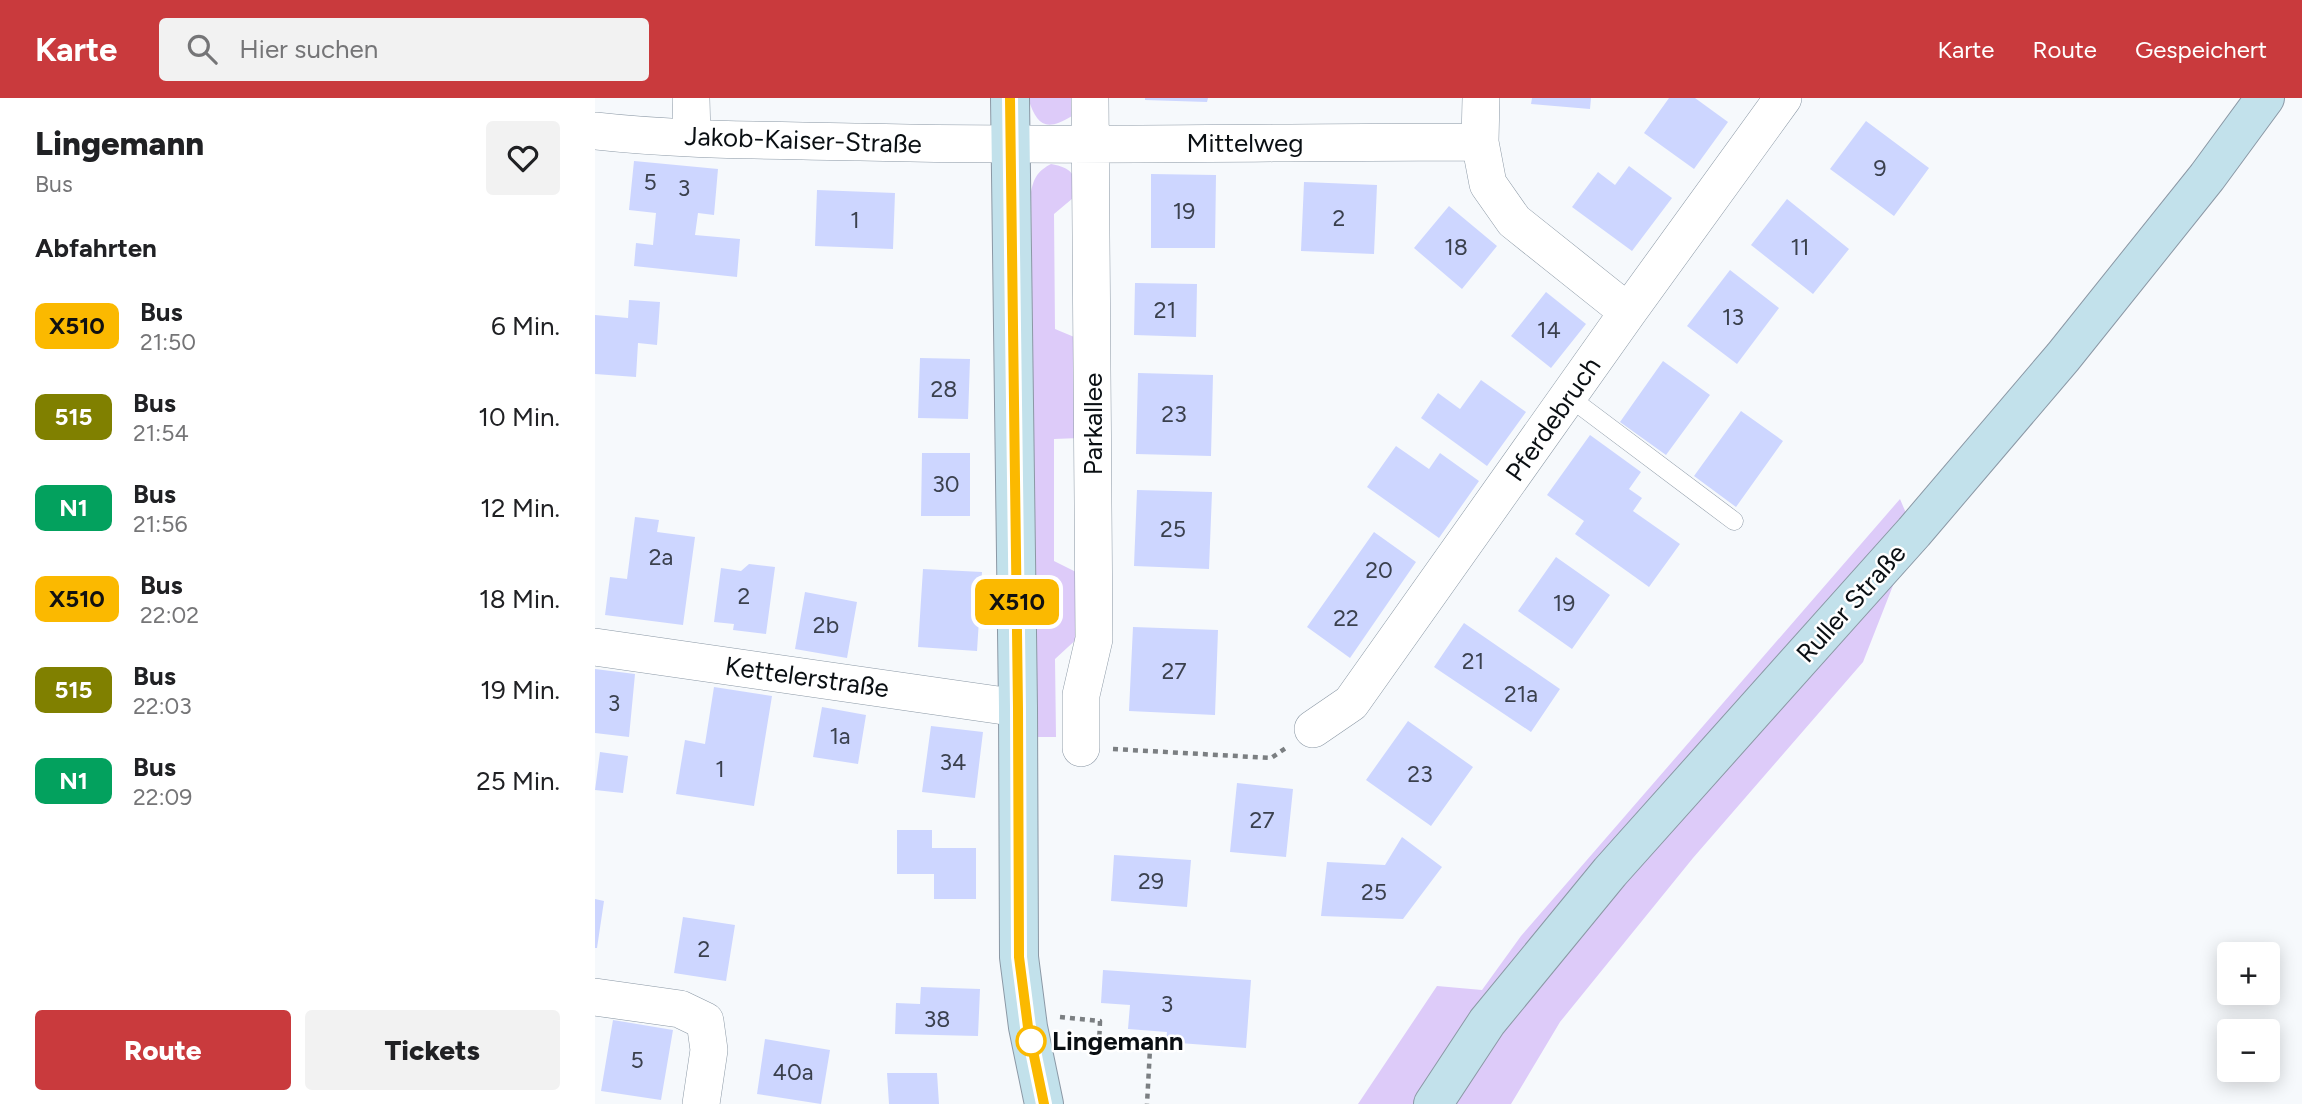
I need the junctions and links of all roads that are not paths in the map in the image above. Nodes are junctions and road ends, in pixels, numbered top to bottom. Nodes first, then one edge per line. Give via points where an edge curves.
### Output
1 (691, 98) edge
2 (1010, 98) edge
3 (1090, 98) edge
4 (1481, 98) edge
5 (1783, 98) edge
6 (2265, 98) edge
7 (595, 131) edge
8 (692, 138) junction
9 (1480, 142) junction
10 (1091, 143) junction
11 (1010, 146) junction
12 (1628, 312) junction
13 (1569, 397) junction
14 (1734, 521) dead end
15 (595, 647) edge
16 (1018, 708) junction
17 (1313, 729) road end
18 (1081, 748) road end
19 (595, 997) edge
20 (701, 1104) edge
21 (1044, 1104) edge
22 (1433, 1104) edge

1 - 8 street
2 - 11 main road
3 - 10 street, Parkallee
4 - 9 street
5 - 12 street, Pferdebruch
6 - 22 main road, Ruller Straße via 2063,357 1914,532 1610,872 1487,1023
7 - 8 street, Jakob-Kaiser-Straße
8 - 11 street, Jakob-Kaiser-Straße
9 - 10 street, Mittelweg
9 - 12 street via 1487,184 1514,222
10 - 11 street, Mittelweg
10 - 18 street, Parkallee via 1094,639 1081,695
11 - 16 main road
12 - 13 street, Pferdebruch
13 - 14 lane
13 - 17 street, Pferdebruch via 1351,703
15 - 16 street, Kettelerstraße
16 - 21 main road via 1019,957
19 - 20 street via 680,1009 705,1021 709,1050

